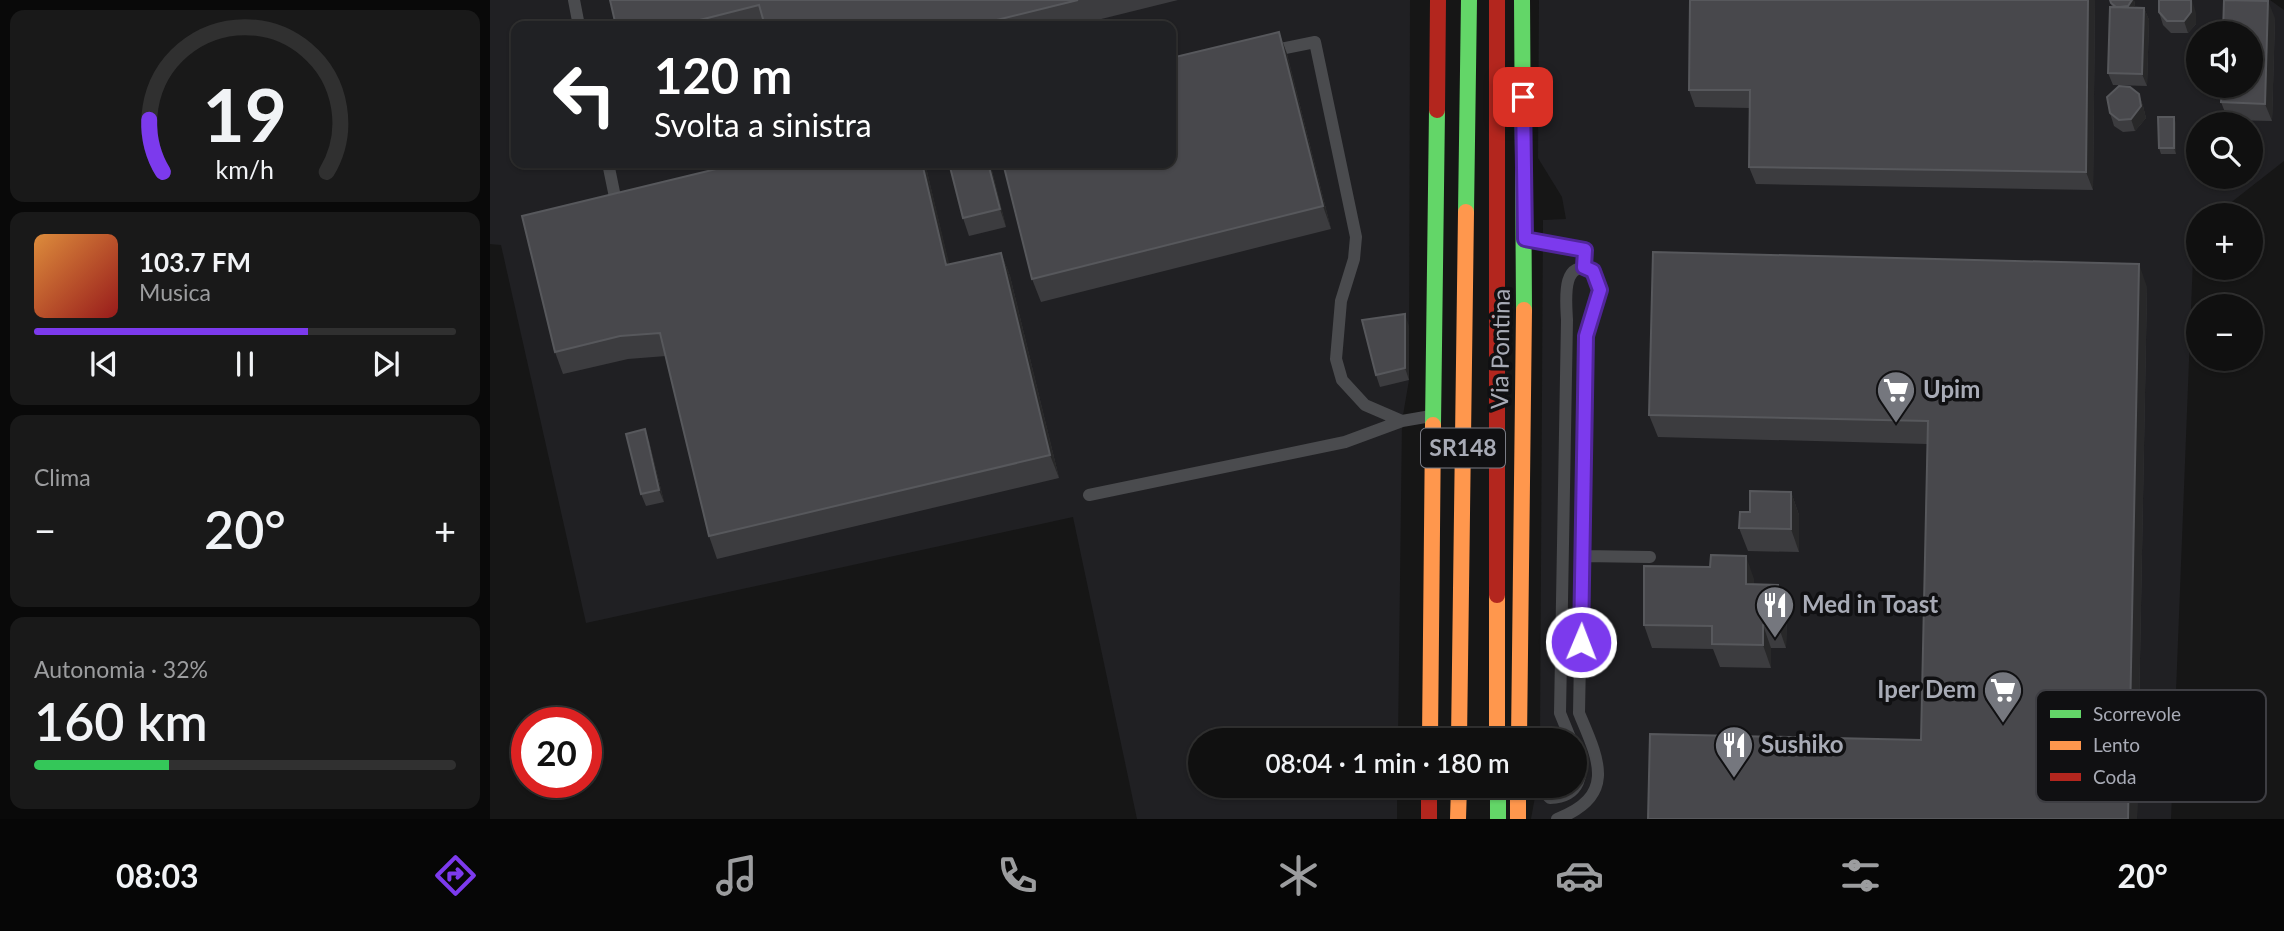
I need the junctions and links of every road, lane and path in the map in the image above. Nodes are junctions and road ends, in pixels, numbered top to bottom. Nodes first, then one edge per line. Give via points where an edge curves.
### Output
1 (574, 0) edge
2 (1438, 0) edge
3 (1469, 0) edge
4 (1497, 0) edge
5 (1522, 0) edge
6 (578, 21) edge
7 (1263, 52) edge
8 (609, 168) edge
9 (639, 198) edge
10 (1525, 239) junction
11 (1584, 267) junction
12 (1435, 415) junction
13 (1402, 421) junction
14 (1089, 495) dead end
15 (1583, 556) junction
16 (1650, 557) dead end
17 (1520, 635) junction
18 (1430, 728) edge
19 (1460, 728) edge
20 (1497, 728) edge
21 (1519, 728) edge
22 (1527, 728) edge
23 (1566, 728) edge
24 (1429, 798) edge
25 (1459, 798) edge
26 (1498, 798) edge
27 (1518, 798) edge
28 (1429, 819) edge
29 (1458, 819) edge
30 (1498, 819) edge
31 (1518, 819) edge
32 (1557, 819) edge

1 - 6 lane
2 - 12 main road
3 - 19 main road, SR148
4 - 20 main road, SR148
5 - 10 main road, Via Pontina
7 - 13 lane via 1315,41 1356,237 1341,301 1338,370 1348,390 1365,405
8 - 9 lane via 616,202
10 - 11 lane via 1585,250
10 - 17 main road, Via Pontina
11 - 15 lane via 1593,271 1600,290 1586,336
11 - 23 lane via 1577,269 1564,289 1560,713
12 - 13 lane
12 - 18 main road
13 - 14 lane via 1345,442
15 - 16 lane
15 - 32 lane via 1579,713 1595,750 1599,775 1594,795
17 - 21 main road, Via Pontina
17 - 22 lane via 1529,674
24 - 28 main road
25 - 29 main road
26 - 30 main road
27 - 31 main road

